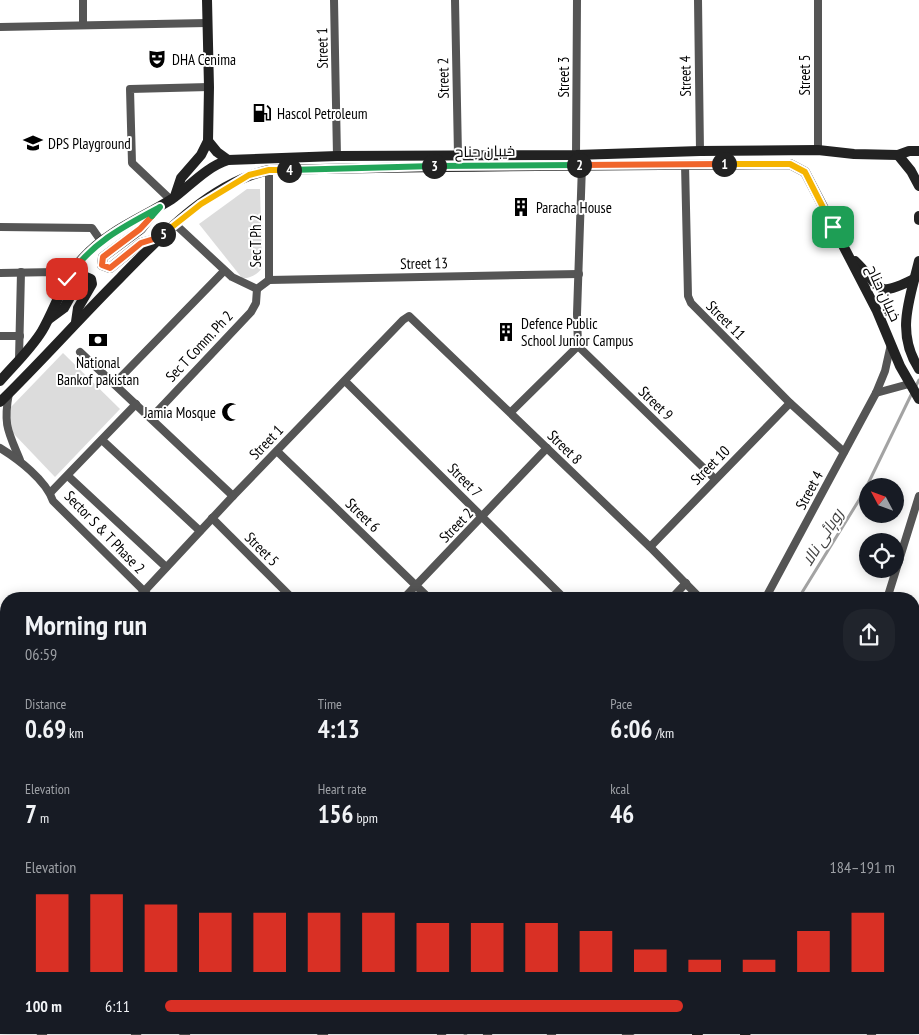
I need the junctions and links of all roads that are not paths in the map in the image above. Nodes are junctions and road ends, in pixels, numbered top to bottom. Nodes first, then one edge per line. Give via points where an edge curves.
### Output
1 (83, 0) edge
2 (207, 0) edge
3 (334, 0) edge
4 (455, 0) edge
5 (577, 0) edge
6 (698, 0) edge
7 (818, 0) edge
8 (207, 23) junction
9 (83, 25) junction
10 (0, 27) edge
11 (209, 88) junction
12 (208, 141) junction
13 (818, 150) junction
14 (700, 151) junction
15 (919, 151) edge
16 (458, 155) junction
17 (576, 155) junction
18 (898, 155) junction
19 (337, 156) junction
20 (228, 160) junction
21 (685, 164) junction
22 (582, 165) junction
23 (269, 170) junction
24 (919, 186) edge
25 (173, 198) junction
26 (160, 207) junction
27 (919, 216) edge
28 (919, 220) edge
29 (175, 224) junction
30 (0, 227) edge
31 (160, 237) junction
32 (101, 241) junction
33 (849, 255) junction
34 (919, 261) edge
35 (224, 271) junction
36 (21, 272) junction
37 (0, 273) edge
38 (579, 274) junction
39 (68, 277) junction
40 (914, 279) junction
41 (269, 280) junction
42 (257, 289) junction
43 (409, 316) joint
44 (48, 320) junction
45 (76, 322) junction
46 (0, 336) edge
47 (20, 336) junction
48 (891, 344) junction
49 (578, 346) junction
50 (80, 352) dead end
51 (20, 359) junction
52 (918, 366) edge
53 (0, 380) edge
54 (345, 381) junction
55 (115, 383) junction
56 (910, 385) junction
57 (9, 393) junction
58 (876, 393) junction
59 (919, 398) edge
60 (0, 402) edge
61 (790, 403) junction
62 (136, 404) junction
63 (511, 412) junction
64 (151, 418) junction
65 (102, 440) junction
66 (0, 448) edge
67 (547, 448) junction
68 (277, 451) junction
69 (844, 452) junction
70 (20, 460) junction
71 (68, 476) junction
72 (714, 479) junction
73 (50, 493) junction
74 (233, 496) junction
75 (919, 496) edge
76 (483, 517) junction
77 (212, 518) junction
78 (200, 531) junction
79 (650, 547) junction
80 (166, 568) junction
81 (686, 583) junction
82 (416, 586) junction
83 (144, 591) joint
84 (286, 592) edge
85 (410, 592) edge
86 (422, 592) edge
87 (558, 592) edge
88 (678, 592) edge
89 (694, 592) edge
90 (769, 592) edge
91 (889, 592) edge

1 - 9 street
2 - 8 main road
3 - 19 street, Street 1
4 - 16 street, Street 2
5 - 17 street, Street 3
6 - 14 street, Street 4
7 - 13 street, Street 5
8 - 9 street
8 - 11 main road
9 - 10 street
11 - 12 main road
11 - 25 street via 130,89 132,163
12 - 20 main road
12 - 25 main road via 201,155 181,178
13 - 14 main road, خیبان جناح
13 - 18 main road, خیبان جناح
14 - 17 main road, خیبان جناح
15 - 18 main road, خیبان جناح
16 - 17 main road, خیبان جناح
16 - 19 main road, خیبان جناح
18 - 24 main road
19 - 20 main road, خیبان جناح
20 - 25 main road, خیبان جناح via 214,166
21 - 22 main road, خیبان جناح
21 - 33 main road, خیبان جناح via 790,164 801,168
21 - 61 street, Street 11 via 688,296 691,303
22 - 23 main road, خیبان جناح
22 - 38 street
23 - 29 main road, خیبان جناح via 238,181
23 - 41 street, Sec T Ph 2
25 - 26 main road, خیبان جناح
26 - 31 main road via 140,229 103,257 102,265 110,268 141,243
26 - 32 main road, خیبان جناح
27 - 28 main road
29 - 31 main road, خیبان جناح
29 - 35 street, Sec T Ph 2
30 - 32 street via 92,228
31 - 45 main road, خیبان جناح
32 - 39 main road, خیبان جناح via 82,258
33 - 40 main road via 880,288 890,290
33 - 48 main road, خیبان جناح
34 - 40 main road, خیبان جناح
35 - 42 street, Sec T Ph 2
35 - 55 street
36 - 37 street
36 - 39 street via 56,272
36 - 47 street
38 - 41 street, Street 13
38 - 49 street
39 - 44 main road, خیبان جناح
40 - 52 main road, خیبان جناح via 905,333
41 - 42 street, Sec T Ph 2
42 - 64 street, Sec T Comm. Ph 2 via 256,303 251,312
43 - 54 street, Street 1
43 - 63 street, Street 8
44 - 45 main road via 64,308 84,276 91,279 92,284 78,308
44 - 51 main road, خیبان جناح
45 - 57 main road, خیبان جناح
46 - 47 street
47 - 51 street
48 - 56 main road, خیبان جناح
48 - 58 street, Street 4
49 - 63 street
49 - 72 street, Street 9
50 - 55 street
51 - 53 main road, خیبان جناح
54 - 68 street, Street 1
54 - 76 street, Street 7
55 - 62 street
56 - 58 street
56 - 59 main road, خیبان جناح
57 - 60 main road, خیبان جناح
57 - 70 street, Sector S & T Phase 2 via 5,420
58 - 69 street, Street 4
61 - 69 street, Street 11
61 - 72 street, Street 10
62 - 64 street
62 - 65 street
63 - 67 street, Street 8
64 - 74 street
65 - 71 street
65 - 78 street
66 - 70 street, Sector S & T Phase 2
67 - 76 street, Street 2
67 - 79 street, Street 8
68 - 74 street, Street 1
68 - 82 street, Street 6
69 - 90 street, Street 4
70 - 73 street, Sector S & T Phase 2
71 - 73 street
71 - 80 street
72 - 79 street, Street 10
73 - 83 street, Sector S & T Phase 2 via 53,501
74 - 77 street, Street 1
75 - 91 street
76 - 82 street, Street 2
76 - 87 street, Street 7
77 - 78 street, Street 1
77 - 84 street, Street 5
78 - 80 street, Street 1
79 - 81 street, Street 8
80 - 83 street, Street 1
81 - 88 street
81 - 89 street, Street 8
82 - 85 street, Street 2
82 - 86 street, Street 6

